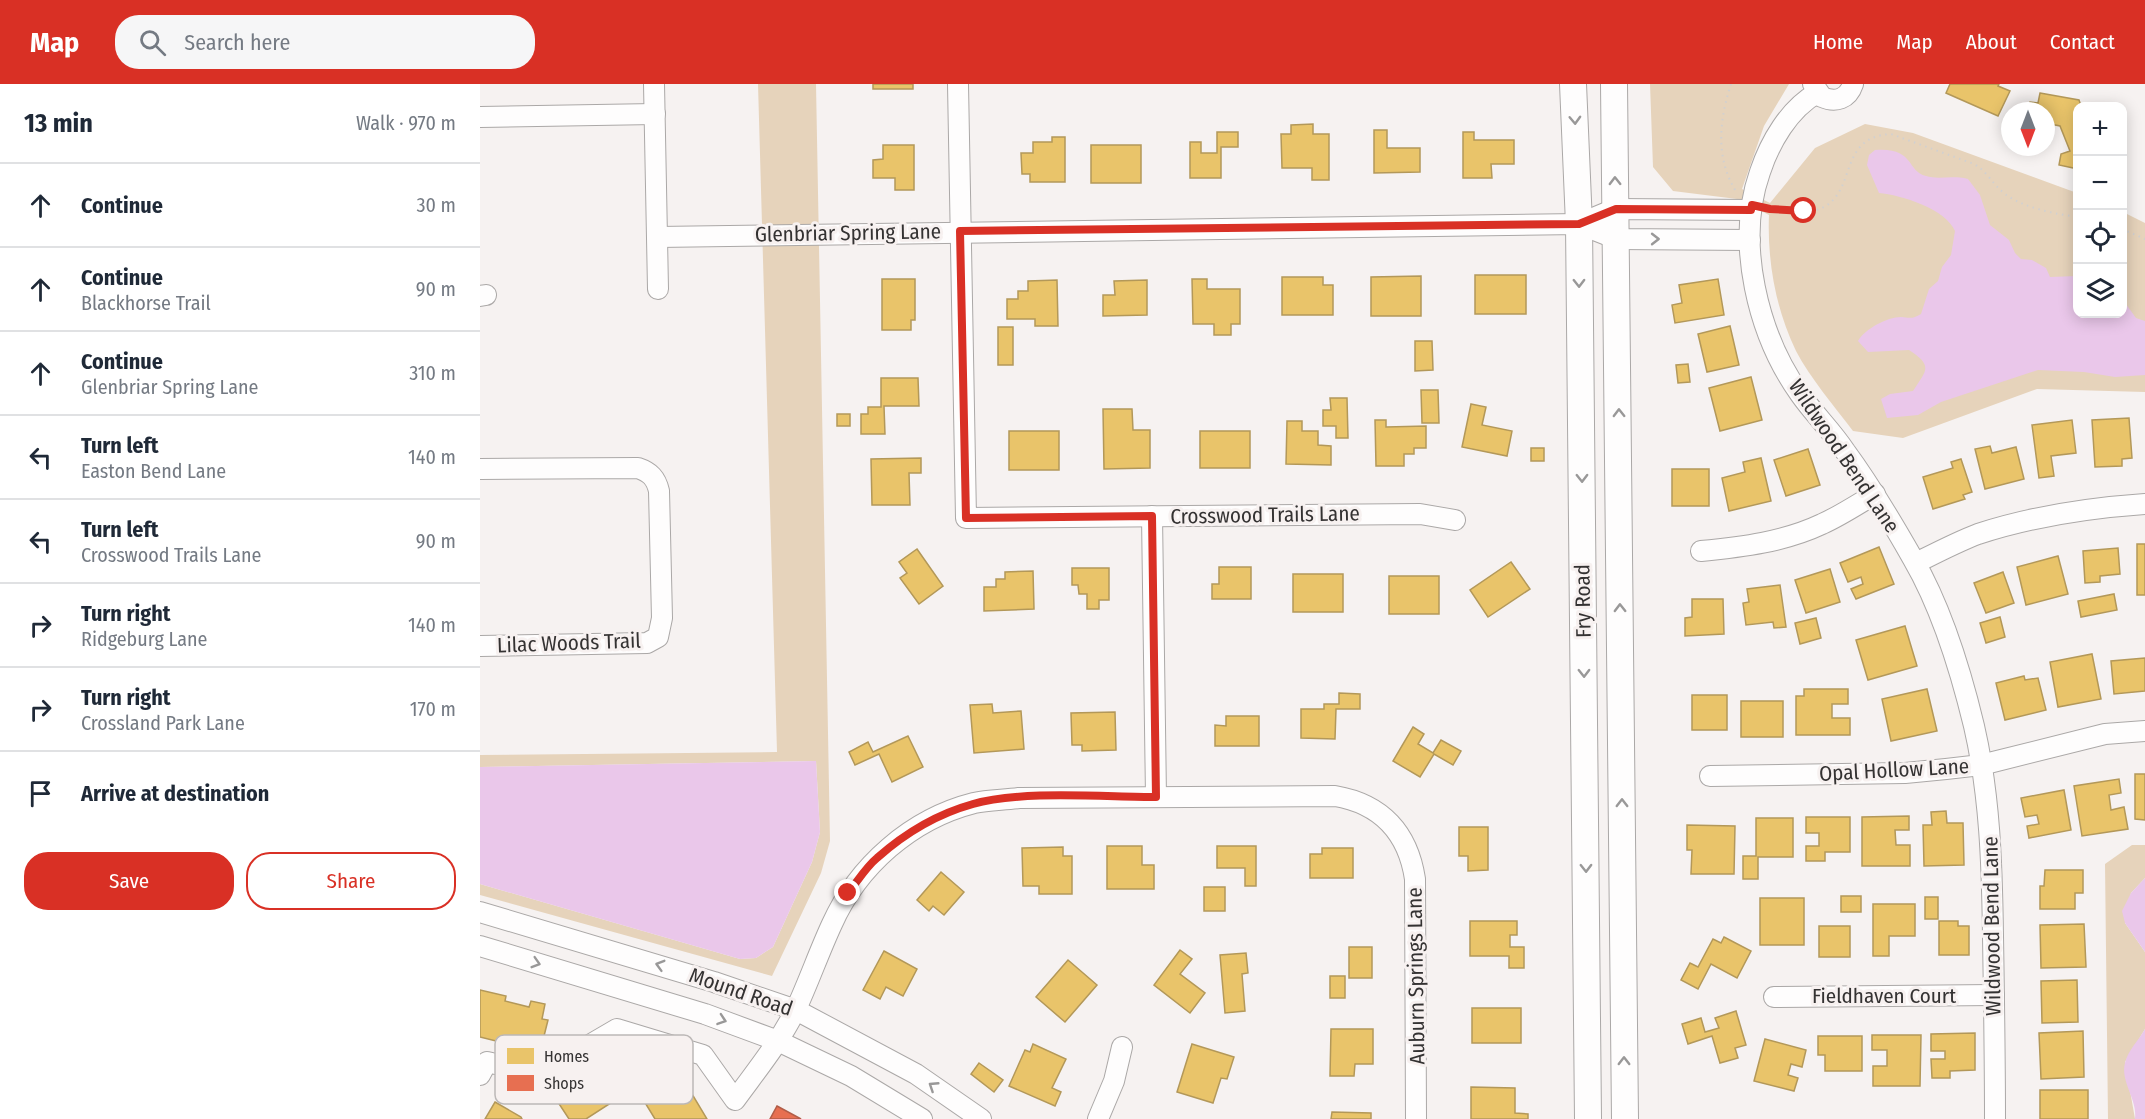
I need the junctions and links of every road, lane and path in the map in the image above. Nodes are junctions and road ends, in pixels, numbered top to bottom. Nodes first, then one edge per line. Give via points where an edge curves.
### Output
1 (654, 84) edge
2 (958, 84) edge
3 (1573, 84) edge
4 (1614, 84) edge
5 (1731, 84) edge
6 (1852, 84) edge
7 (1815, 88) edge
8 (655, 114) junction
9 (480, 117) edge
10 (1752, 207) junction
11 (1616, 209) junction
12 (2073, 217) edge
13 (1579, 224) junction
14 (960, 231) junction
15 (2127, 232) edge
16 (658, 237) junction
17 (1617, 239) junction
18 (2145, 239) edge
19 (1750, 240) junction
20 (658, 290) dead end
21 (480, 470) edge
22 (1875, 494) junction
23 (2145, 504) edge
24 (1152, 516) junction
25 (1455, 520) dead end
26 (1701, 551) dead end
27 (1916, 563) junction
28 (480, 646) edge
29 (2145, 731) edge
30 (1622, 742) junction
31 (1584, 743) junction
32 (1981, 765) junction
33 (1710, 776) dead end
34 (1156, 797) junction
35 (480, 912) edge
36 (480, 946) edge
37 (1994, 995) junction
38 (1774, 997) dead end
39 (796, 1010) junction
40 (607, 1035) edge
41 (637, 1035) edge
42 (778, 1041) junction
43 (1122, 1047) dead end
44 (693, 1052) edge
45 (918, 1118) edge
46 (981, 1119) edge
47 (1098, 1119) edge
48 (1416, 1119) edge
49 (1588, 1119) edge
50 (1625, 1119) edge
51 (1995, 1119) edge

1 - 8 street
2 - 14 street
3 -> 13 main road, Fry Road
11 -> 4 main road, Fry Road
5 - 10 path via 1721,117 1722,156 1736,193
6 - 7 street, Wildwood Bend Lane via 1846,96 1836,100 1828,100
7 - 10 street, Wildwood Bend Lane via 1766,154
8 - 9 street
8 - 16 street
10 - 11 street
10 - 12 path via 1792,211 1823,208 1844,184 1849,161 1863,144 1891,134 1974,164 2007,196
10 - 19 street, Wildwood Bend Lane
11 - 13 street
11 - 17 main road, Fry Road
13 - 14 street, Glenbriar Spring Lane
13 - 17 street
13 -> 31 main road, Fry Road
14 - 16 street, Glenbriar Spring Lane
14 - 24 street, Crosswood Trails Lane via 966,518
15 - 18 path
16 - 20 street
17 -> 19 street
30 -> 17 main road, Fry Road
19 - 22 street, Wildwood Bend Lane via 1763,320 1777,356
21 - 28 street, Lilac Woods Trail via 638,468 654,477 659,491 662,618 658,637 646,643
22 - 26 street via 1822,524 1788,537
22 - 27 street, Wildwood Bend Lane
23 - 27 street via 2085,508 2023,521 1976,535
24 - 25 street, Crosswood Trails Lane via 1420,514
24 - 34 street
27 - 32 street, Wildwood Bend Lane via 1960,676
29 - 32 street, Opal Hollow Lane via 2105,734
30 - 31 main road
50 -> 30 main road, Fry Road
31 -> 49 main road, Fry Road
32 - 33 street, Opal Hollow Lane via 1905,773
32 - 37 street, Wildwood Bend Lane via 1991,847
34 - 39 street via 1019,798 974,803 943,814 908,834 875,859 848,893
34 - 48 street, Auburn Springs Lane via 1335,796 1358,800 1383,816 1401,835 1411,855 1415,879
39 -> 35 street, Mound Road
36 -> 42 street, Mound Road via 705,1014
37 - 38 street, Fieldhaven Court
37 - 51 street, Wildwood Bend Lane
39 - 42 street
46 -> 39 street, Mound Road via 916,1074
40 - 41 street via 617,1029
42 - 44 street via 735,1100 703,1055
42 - 45 street, Mound Road via 851,1076
43 - 47 street via 1114,1081

